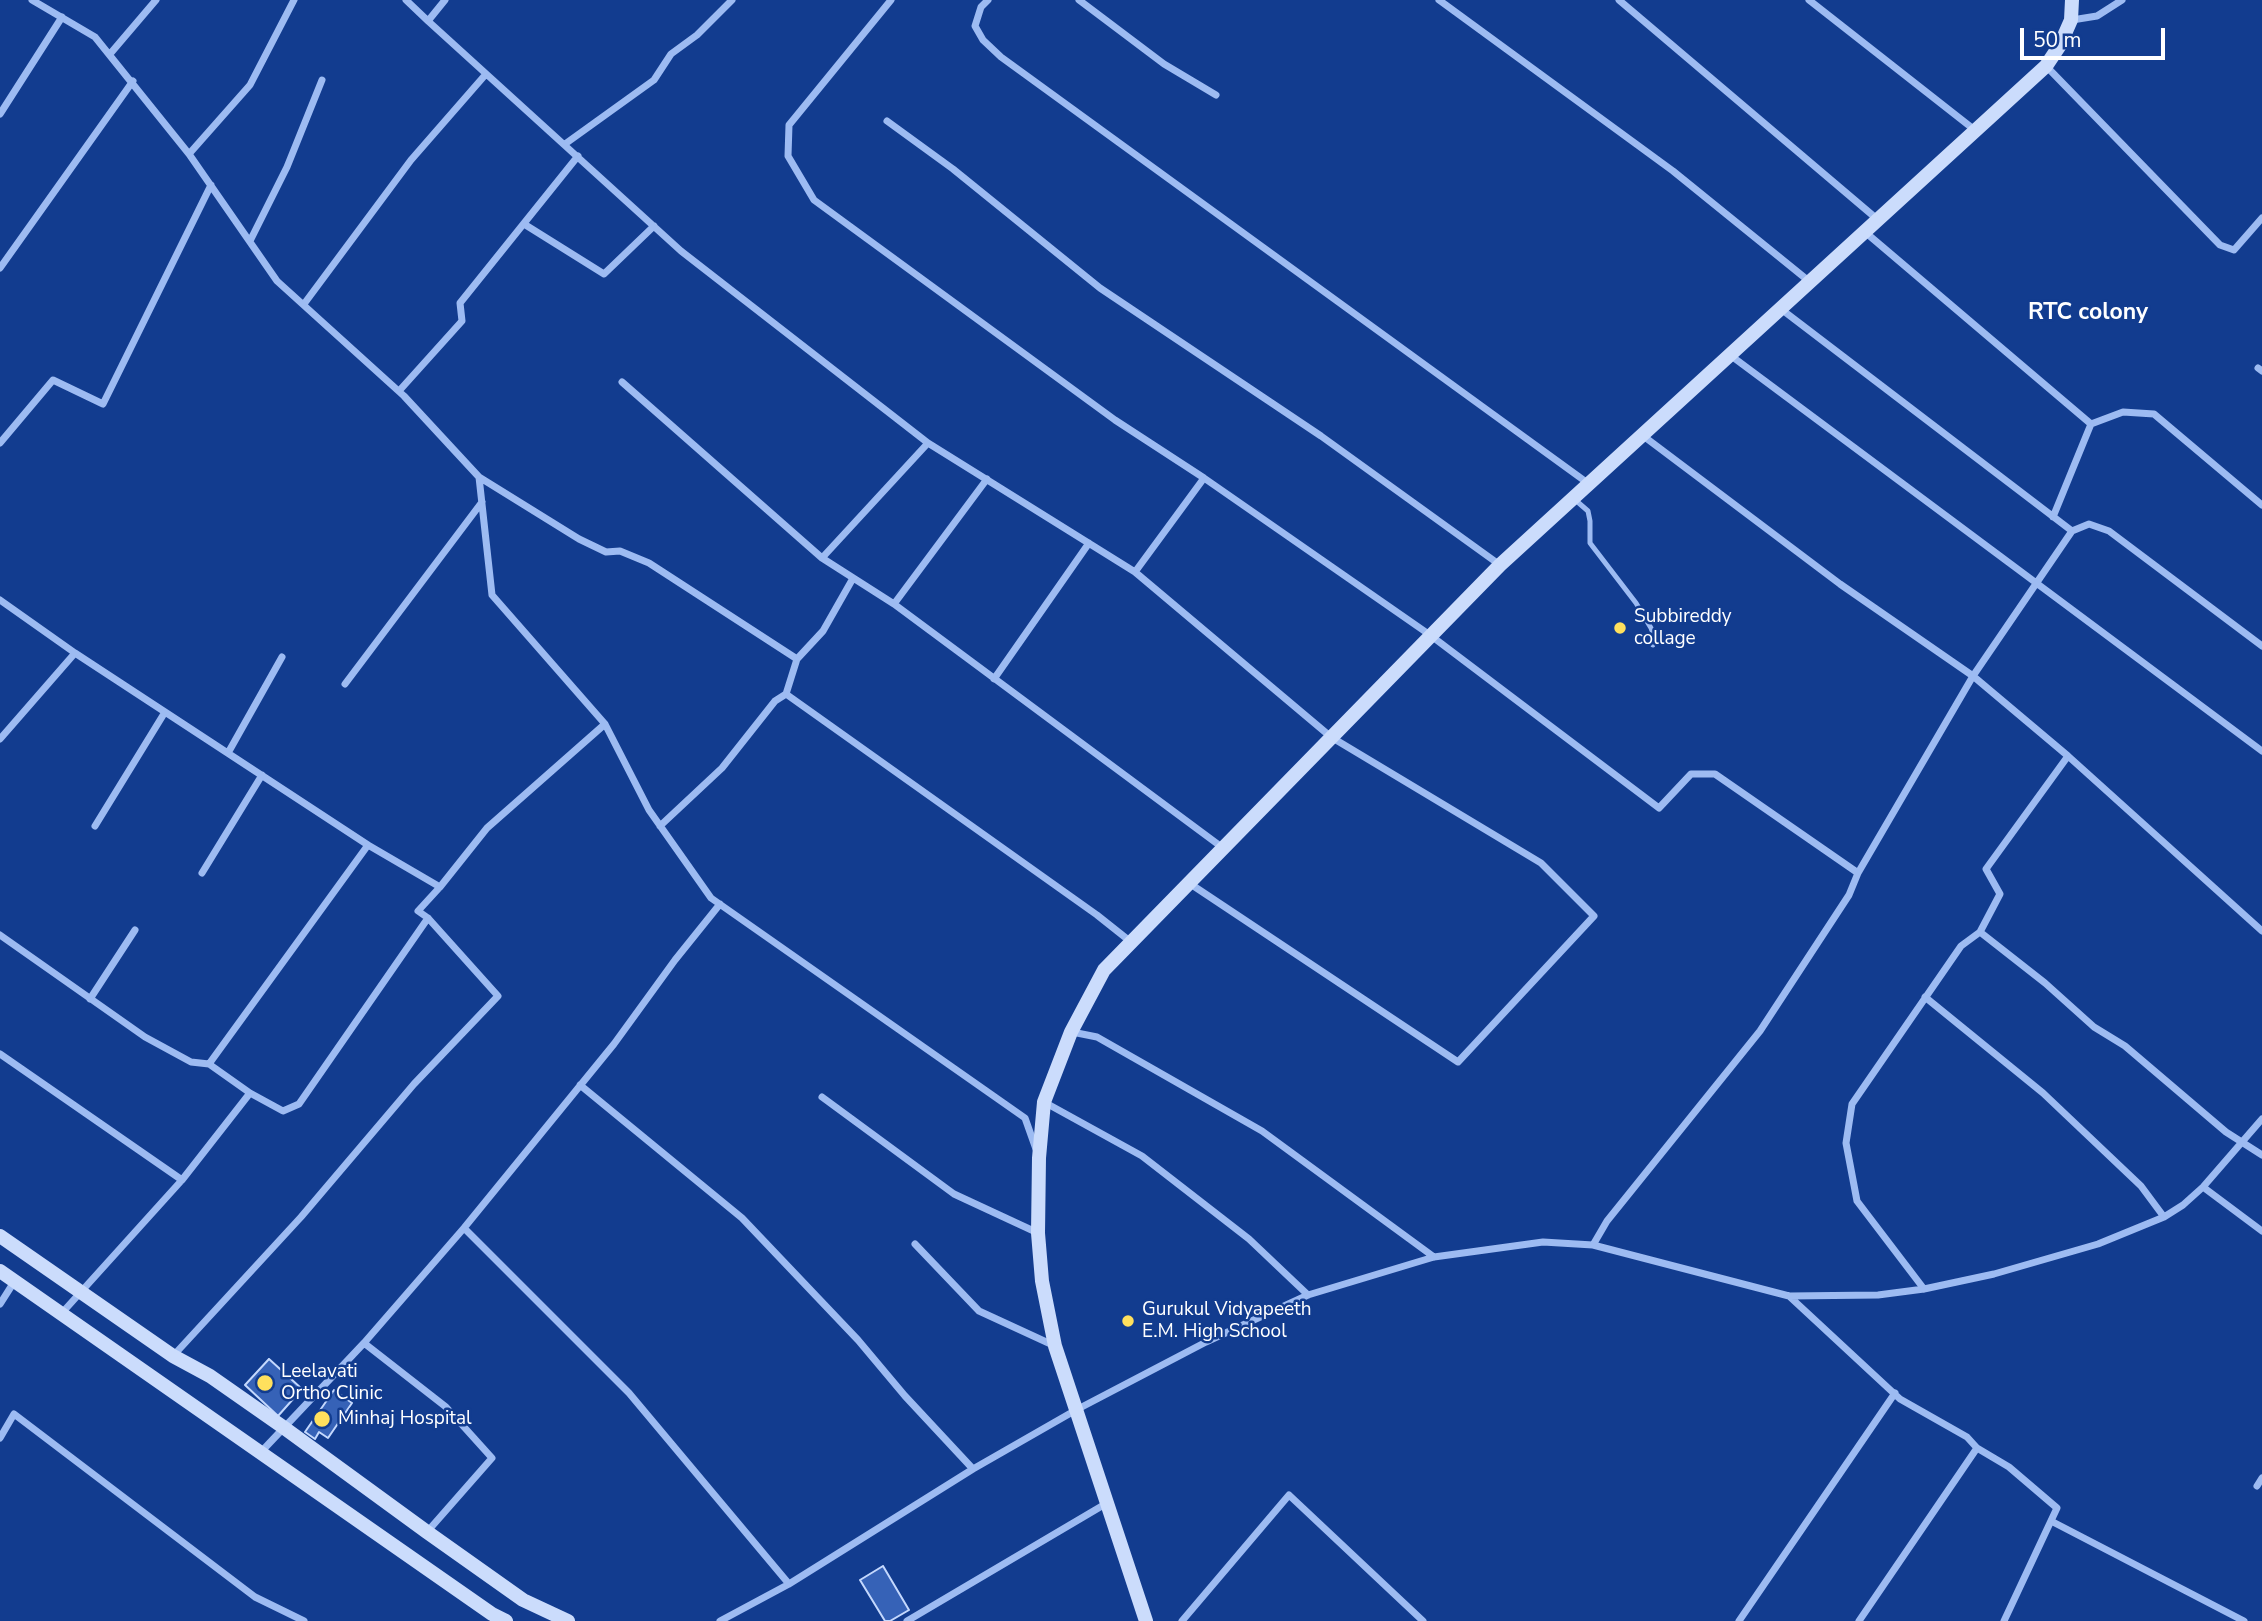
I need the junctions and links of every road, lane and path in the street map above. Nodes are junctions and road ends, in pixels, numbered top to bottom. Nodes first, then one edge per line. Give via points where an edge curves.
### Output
1 (32, 0) edge
2 (156, 0) edge
3 (294, 0) edge
4 (406, 0) edge
5 (445, 0) edge
6 (732, 0) edge
7 (891, 0) edge
8 (988, 0) edge
9 (1079, 0) edge
10 (1439, 0) edge
11 (1619, 0) edge
12 (1809, 0) edge
13 (2071, 0) edge
14 (2122, 0) edge
15 (62, 18) junction
16 (2071, 20) junction
17 (428, 21) junction
18 (110, 54) junction
19 (2046, 66) junction
20 (486, 74) junction
21 (322, 80) dead end
22 (133, 81) junction
23 (1216, 95) dead end
24 (0, 114) edge
25 (887, 121) dead end
26 (1976, 131) junction
27 (565, 144) junction
28 (189, 154) junction
29 (578, 156) junction
30 (211, 185) junction
31 (2262, 218) edge
32 (1878, 220) junction
33 (524, 224) junction
34 (654, 226) junction
35 (1865, 232) junction
36 (250, 241) junction
37 (0, 268) edge
38 (1810, 282) junction
39 (303, 304) junction
40 (1781, 309) junction
41 (1730, 355) junction
42 (622, 382) dead end
43 (399, 391) junction
44 (2091, 424) junction
45 (1642, 435) junction
46 (0, 443) edge
47 (928, 443) junction
48 (480, 477) junction
49 (1204, 478) junction
50 (987, 479) junction
51 (1589, 484) junction
52 (1573, 498) junction
53 (482, 501) junction
54 (2262, 505) edge
55 (2053, 517) junction
56 (2072, 531) junction
57 (1089, 543) junction
58 (822, 558) junction
59 (1500, 565) junction
60 (1135, 572) junction
61 (852, 580) junction
62 (2037, 583) junction
63 (0, 600) edge
64 (894, 604) junction
65 (1430, 635) junction
66 (1653, 645) dead end
67 (2262, 646) edge
68 (75, 653) junction
69 (282, 657) dead end
70 (797, 659) junction
71 (1973, 676) junction
72 (994, 679) junction
73 (345, 684) dead end
74 (786, 694) junction
75 (165, 712) junction
76 (605, 724) junction
77 (1331, 737) junction
78 (0, 739) edge
79 (2262, 751) edge
80 (228, 753) junction
81 (2068, 756) junction
82 (262, 775) junction
83 (95, 826) dead end
84 (660, 826) junction
85 (368, 845) junction
86 (1223, 848) junction
87 (202, 873) dead end
88 (1857, 873) junction
89 (1189, 883) junction
90 (439, 887) junction
91 (720, 904) junction
92 (428, 919) junction
93 (135, 930) dead end
94 (2262, 931) edge
95 (1980, 932) junction
96 (0, 935) edge
97 (1131, 942) junction
98 (1925, 997) junction
99 (90, 999) junction
100 (1071, 1032) junction
101 (0, 1054) edge
102 (209, 1064) junction
103 (580, 1085) junction
104 (250, 1093) junction
105 (822, 1097) dead end
106 (1044, 1102) junction
107 (2262, 1119) edge
108 (2242, 1141) junction
109 (2262, 1155) edge
110 (1039, 1158) junction
111 (182, 1180) junction
112 (2203, 1187) junction
113 (2165, 1217) junction
114 (464, 1228) junction
115 (2262, 1231) edge
116 (1038, 1233) junction
117 (0, 1237) edge
118 (915, 1244) dead end
119 (1593, 1245) junction
120 (1434, 1257) junction
121 (0, 1271) edge
122 (15, 1281) junction
123 (1924, 1289) junction
124 (81, 1292) junction
125 (1308, 1295) junction
126 (1789, 1296) junction
127 (0, 1304) edge
128 (61, 1314) junction
129 (365, 1343) junction
130 (1055, 1346) junction
131 (173, 1356) junction
132 (1895, 1393) junction
133 (1076, 1409) junction
134 (283, 1427) junction
135 (0, 1438) edge
136 (1977, 1448) junction
137 (261, 1452) junction
138 (973, 1469) junction
139 (2262, 1478) edge
140 (2257, 1486) dead end
141 (1107, 1503) junction
142 (2051, 1521) junction
143 (427, 1532) junction
144 (789, 1584) junction
145 (545, 1617) edge
146 (490, 1618) edge
147 (304, 1621) edge
148 (506, 1621) edge
149 (568, 1621) edge
150 (720, 1621) edge
151 (907, 1621) edge
152 (1146, 1621) edge
153 (1182, 1621) edge
154 (1423, 1621) edge
155 (1739, 1621) edge
156 (1859, 1621) edge
157 (2004, 1621) edge
158 (2244, 1621) edge

1 - 15 street
2 - 18 street
3 - 28 street via 250,85
4 - 17 street
5 - 17 street
6 - 27 street via 671,54 654,80
7 - 49 street via 789,124 788,156 814,200 1115,420
8 - 51 street via 975,26 1001,57
9 - 23 street via 1164,64
10 - 38 street via 1673,171
11 - 32 street
12 - 26 street
13 - 16 main road
14 - 16 street via 2098,16
15 - 18 street via 95,37
15 - 24 street
16 - 19 main road
17 - 20 street
18 - 22 street
19 - 26 main road
19 - 31 street via 2220,245 2234,250
20 - 27 street
20 - 39 street via 411,160
21 - 36 street via 287,167
22 - 28 street
22 - 37 street
25 - 59 street via 1100,288 1321,436
26 - 32 main road
27 - 29 street
28 - 30 street
29 - 33 street
29 - 34 street
30 - 36 street
30 - 46 street via 103,404 53,380
32 - 35 main road
33 - 34 street via 604,274
33 - 43 street via 460,303 462,321
34 - 47 street
35 - 38 main road
35 - 44 street
36 - 39 street via 277,281
38 - 40 main road
39 - 43 street
40 - 41 main road
40 - 55 street
41 - 45 main road
41 - 62 street
42 - 58 street
43 - 48 street
44 - 54 street via 2123,412 2154,414
44 - 55 street
45 - 51 main road
45 - 71 street via 1840,584
47 - 50 street
47 - 58 street
48 - 53 street
48 - 70 street via 579,539 606,552 620,551 649,563
49 - 60 street
49 - 65 street
50 - 57 street
50 - 64 street
51 - 52 main road
52 - 59 main road
52 - 66 lane via 1588,511 1590,543 1636,603 1651,628
53 - 73 street
53 - 76 street via 492,596
55 - 56 street
56 - 62 street
56 - 67 street via 2089,524 2109,531
57 - 60 street
57 - 72 street
58 - 61 street
59 - 65 main road
60 - 77 street
61 - 64 street
61 - 70 street via 823,631
62 - 71 street
62 - 79 street
63 - 68 street
64 - 72 street
65 - 77 main road
65 - 88 street via 1659,808 1691,774 1715,774
68 - 75 street
68 - 78 street
69 - 80 street
70 - 74 street
71 - 81 street
71 - 88 street
72 - 86 street
74 - 84 street via 775,701 722,768
74 - 97 street
75 - 80 street
75 - 83 street
76 - 84 street
76 - 90 street via 487,828
77 - 86 main road
77 - 89 street via 1541,863 1594,916 1458,1062
80 - 82 street
81 - 94 street
81 - 95 street via 1986,869 2000,894
82 - 85 street
82 - 87 street
84 - 91 street via 710,898
85 - 90 street
85 - 102 street
86 - 89 main road
88 - 119 street via 1849,895 1760,1031 1607,1221
89 - 97 main road
90 - 92 street via 418,911
91 - 103 street
91 - 110 street via 1025,1118
92 - 104 street via 299,1104 283,1111
92 - 131 street via 498,996
93 - 99 street
95 - 98 street via 1961,946
95 - 108 street
96 - 99 street
97 - 100 main road via 1104,970
98 - 113 street via 2043,1093 2141,1186
98 - 123 street via 1852,1104 1846,1143 1857,1201
99 - 102 street via 191,1062
100 - 106 main road
100 - 120 street via 1097,1037 1262,1131
101 - 111 street
102 - 104 street
103 - 114 street
103 - 138 street via 742,1218
104 - 111 street
105 - 116 street via 954,1194
106 - 110 main road
106 - 125 street via 1142,1156 1249,1239
107 - 108 street
108 - 109 street
108 - 112 street
110 - 116 main road
111 - 124 street
112 - 113 street
112 - 115 street
113 - 123 street via 2098,1244
114 - 129 street
114 - 144 street via 629,1393
116 - 130 main road
117 - 124 main road
118 - 130 street via 979,1311
119 - 120 street via 1543,1242
119 - 126 street
120 - 125 street
121 - 122 main road
122 - 127 street
122 - 128 main road
123 - 126 street via 1878,1295
124 - 128 street
124 - 131 main road
125 - 133 street
126 - 132 street
128 - 137 main road
129 - 134 street
129 - 143 street via 446,1407 492,1458
130 - 133 main road
131 - 134 main road
132 - 136 street via 1967,1437
132 - 155 street
133 - 138 street
133 - 141 main road
134 - 137 street
134 - 143 main road
135 - 147 street via 14,1414 255,1597
136 - 142 street via 2009,1467 2057,1508
136 - 156 street
137 - 146 main road
138 - 144 street
139 - 140 street
141 - 151 street
141 - 152 main road
142 - 157 street
142 - 158 street
143 - 145 main road
144 - 150 street
145 - 149 main road
146 - 148 main road
153 - 154 street via 1289,1495

